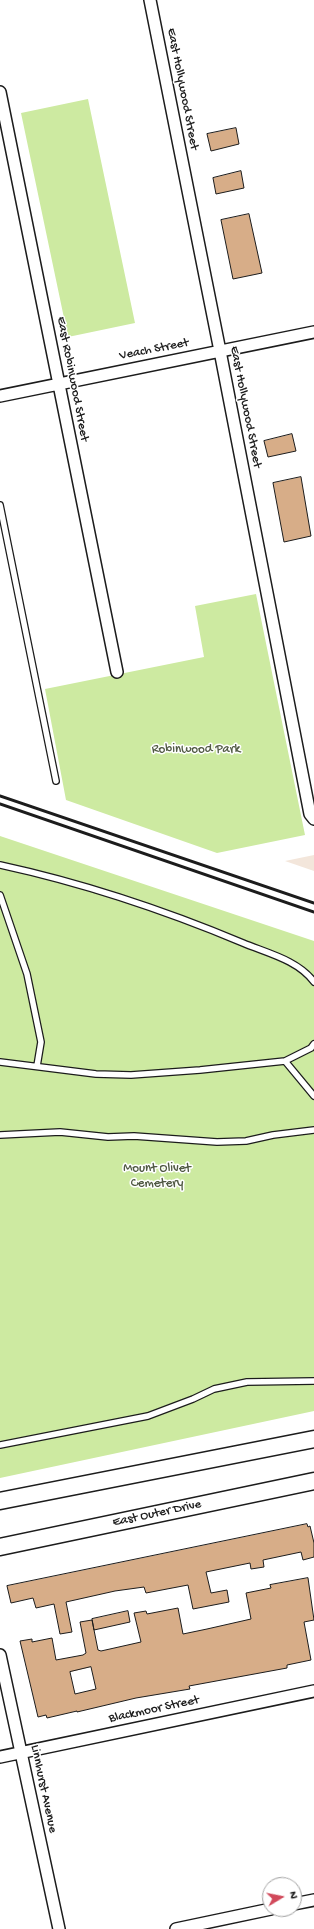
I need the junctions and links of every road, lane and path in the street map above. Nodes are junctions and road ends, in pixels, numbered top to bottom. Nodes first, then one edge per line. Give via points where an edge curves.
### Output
1 (150, 0) edge
2 (0, 92) edge
3 (314, 332) edge
4 (220, 351) junction
5 (59, 384) junction
6 (0, 396) edge
7 (0, 505) edge
8 (117, 672) dead end
9 (56, 781) dead end
10 (314, 819) edge
11 (0, 865) edge
12 (0, 895) edge
13 (314, 982) edge
14 (314, 1044) edge
15 (285, 1061) junction
16 (0, 1062) edge
17 (37, 1066) junction
18 (314, 1096) edge
19 (314, 1130) edge
20 (0, 1135) edge
21 (314, 1381) edge
22 (314, 1439) edge
23 (0, 1445) edge
24 (314, 1481) edge
25 (0, 1501) edge
26 (0, 1547) edge
27 (0, 1655) edge
28 (314, 1691) edge
29 (21, 1752) junction
30 (0, 1757) edge
31 (314, 1900) edge
32 (302, 1902) edge
33 (262, 1911) edge
34 (59, 1929) edge
35 (176, 1929) edge

1 - 4 street, East Hollywood Street
2 - 5 street, East Robinwood Street
3 - 4 street, Veach Street
4 - 5 street, Veach Street
4 - 10 street, East Hollywood Street via 310,814
5 - 6 street, Veach Street
5 - 8 street, East Robinwood Street
7 - 9 lane
11 - 13 lane via 64,881 179,916 288,961 309,974
12 - 17 lane via 27,974 41,1042
14 - 15 lane
15 - 17 lane via 131,1075 96,1074
15 - 18 lane
16 - 17 lane
19 - 20 lane via 246,1141 217,1142 60,1132
21 - 23 lane via 247,1382 214,1389 148,1416
22 - 25 main road
24 - 26 main road, East Outer Drive
27 - 29 street, Linnhurst Avenue
28 - 29 street, Blackmoor Street
29 - 30 street, Blackmoor Street
29 - 34 street, Linnhurst Avenue
31 - 32 street
33 - 35 street

